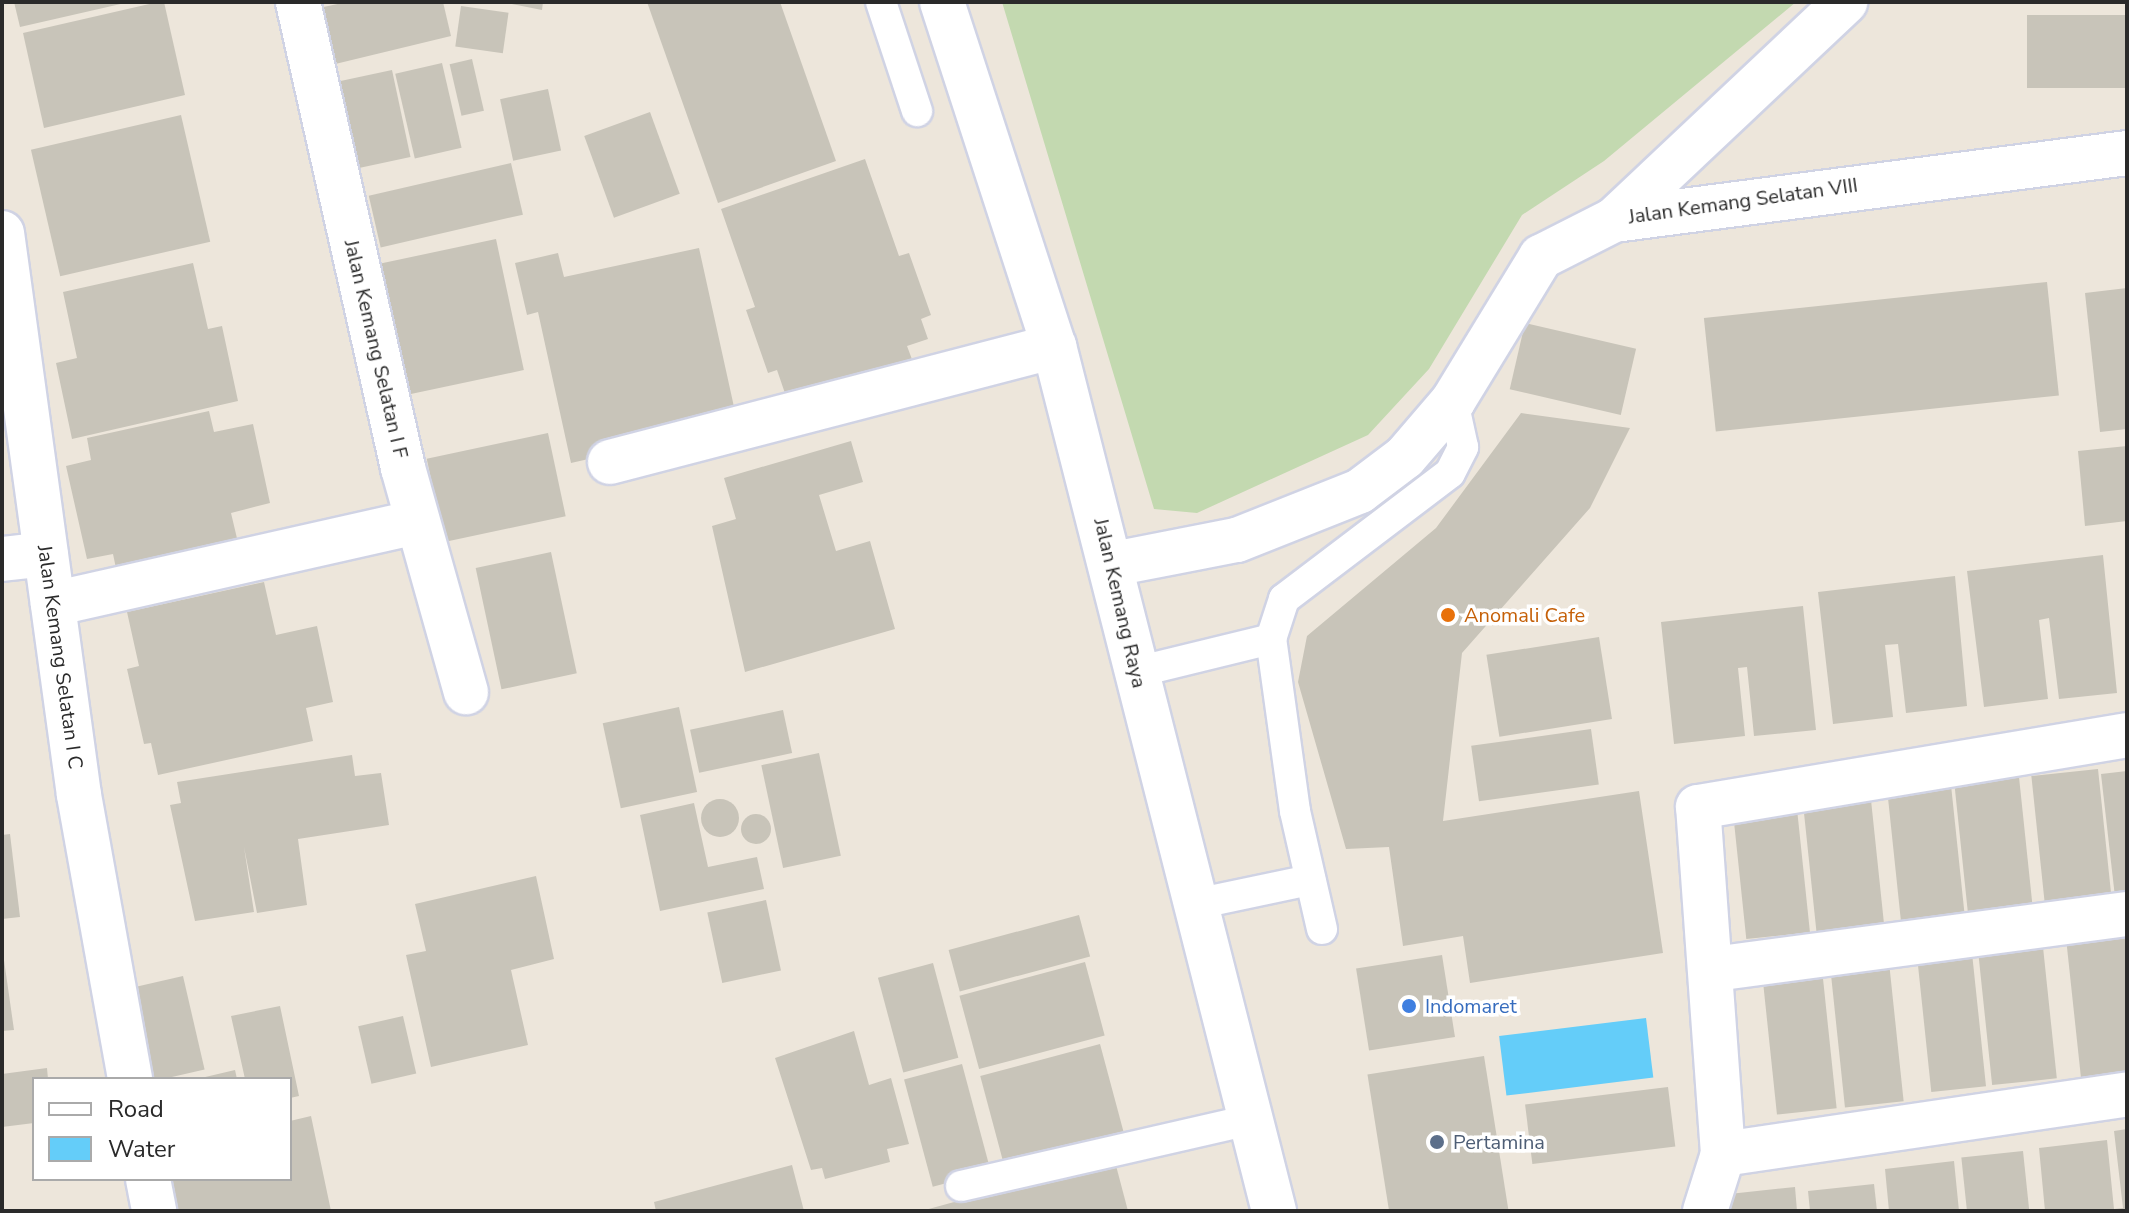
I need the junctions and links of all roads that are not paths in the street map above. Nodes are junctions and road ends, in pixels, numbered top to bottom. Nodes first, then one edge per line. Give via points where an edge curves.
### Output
1 (298, 2) edge
2 (881, 2) edge
3 (942, 2) edge
4 (1845, 2) edge
5 (917, 111) dead end
6 (2127, 153) edge
7 (1614, 220) junction
8 (2, 233) edge
9 (1054, 346) junction
10 (1453, 401) junction
11 (610, 462) dead end
12 (417, 522) junction
13 (46, 554) junction
14 (2, 559) edge
15 (1113, 564) junction
16 (53, 604) junction
17 (1271, 639) junction
18 (1136, 672) junction
19 (466, 692) dead end
20 (2127, 735) edge
21 (1310, 880) junction
22 (1191, 905) junction
23 (2127, 914) edge
24 (1322, 929) dead end
25 (1714, 969) junction
26 (130, 1077) edge
27 (2127, 1094) edge
28 (1250, 1120) junction
29 (1723, 1154) junction
30 (148, 1181) edge
31 (961, 1186) dead end
32 (154, 1211) edge
33 (1274, 1211) edge
34 (1705, 1211) edge

1 - 12 street, Jalan Kemang Selatan I F
2 - 5 lane
3 - 9 street, Jalan Kemang Raya
4 - 7 street
6 - 7 street, Jalan Kemang Selatan VIII
7 - 10 street, Jalan Kemang Selatan VIII via 1541,257
8 - 13 street, Jalan Kemang Selatan I C
9 - 11 street
9 - 15 street, Jalan Kemang Raya
10 - 15 street, Jalan Kemang Selatan VIII via 1405,457 1360,491 1300,520
10 - 17 lane via 1463,447 1450,473 1284,599
12 - 16 street
12 - 19 street, Jalan Kemang Selatan I F
13 - 14 street
13 - 16 street, Jalan Kemang Selatan I C
15 - 18 street, Jalan Kemang Raya
16 - 26 street, Jalan Kemang Selatan I C
17 - 18 lane
17 - 21 lane
18 - 22 street, Jalan Kemang Raya
20 - 25 street via 1704,803 1694,820
21 - 22 lane
21 - 24 lane
22 - 28 street, Jalan Kemang Raya
23 - 25 street
25 - 29 street
27 - 29 street
28 - 31 lane
28 - 33 street, Jalan Kemang Raya
29 - 34 street
30 - 32 street

